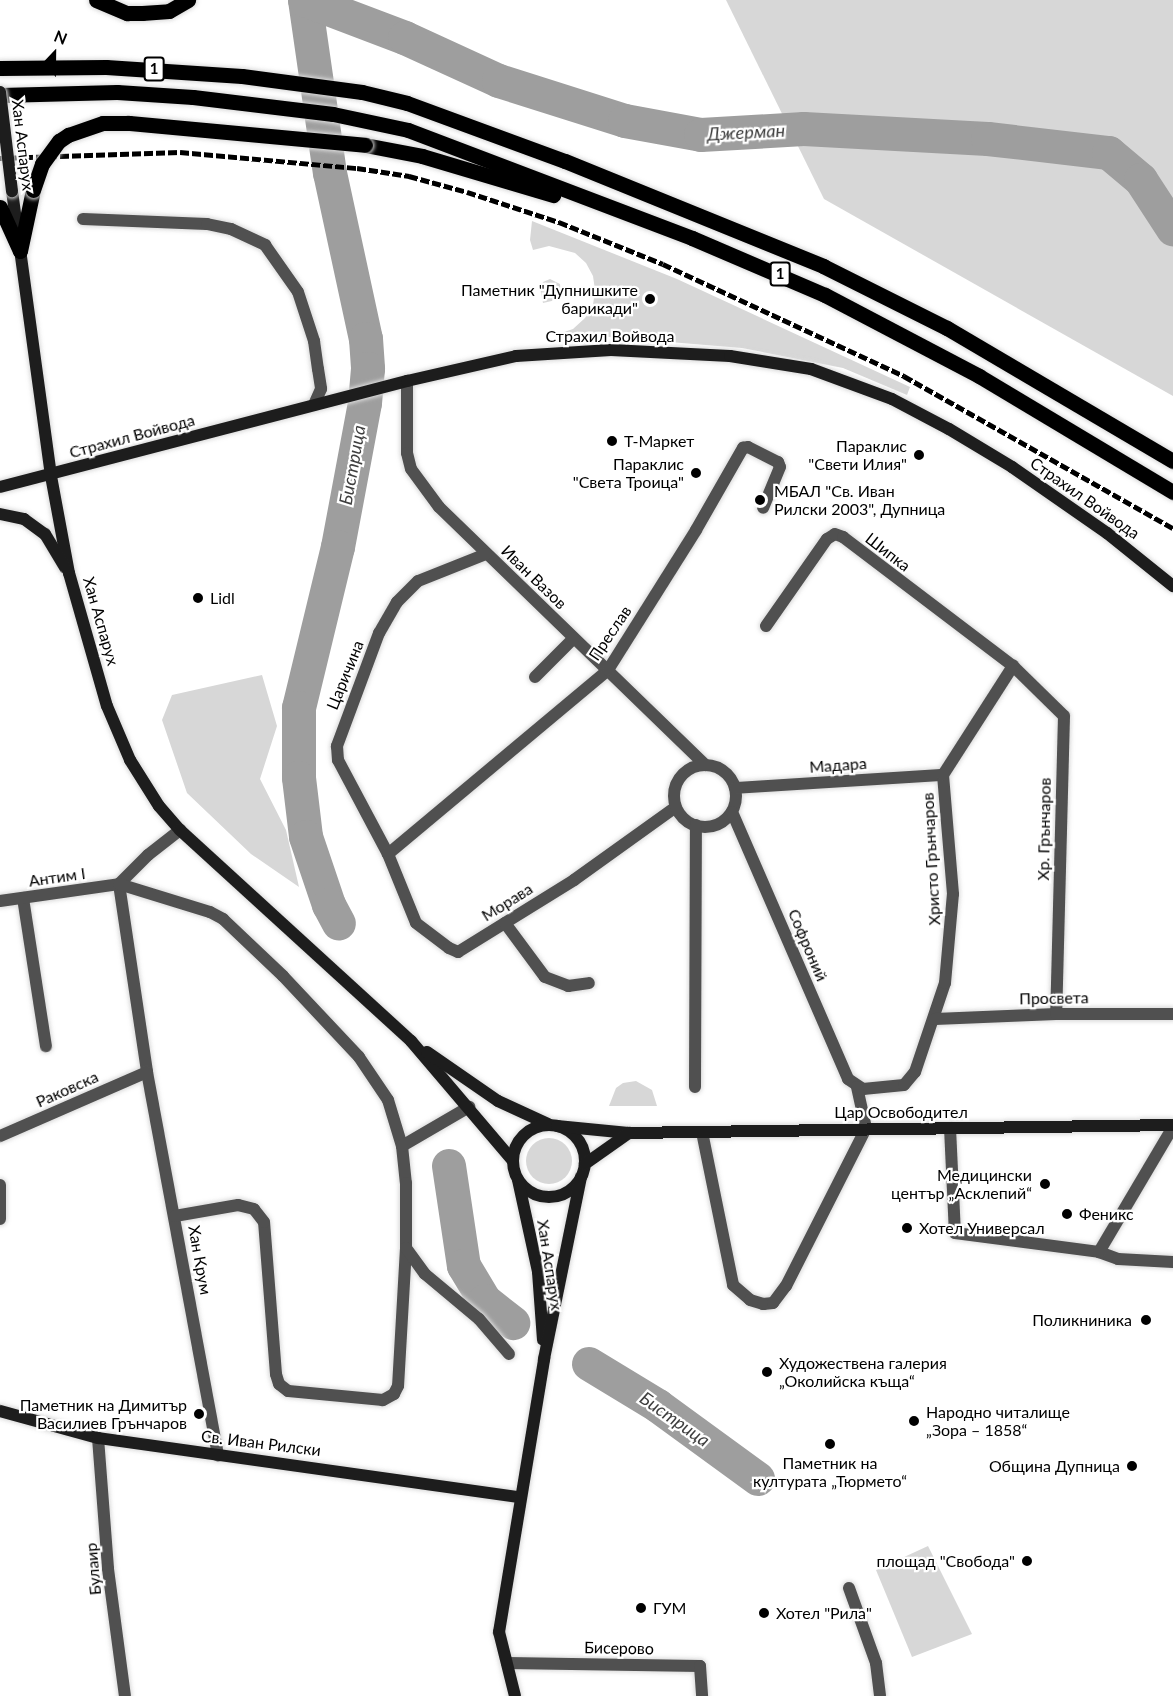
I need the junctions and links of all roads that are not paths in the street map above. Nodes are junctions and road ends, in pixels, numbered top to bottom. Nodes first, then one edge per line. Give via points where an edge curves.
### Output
1 (96, 0) edge
2 (188, 0) edge
3 (0, 61) edge
4 (106, 67) junction
5 (0, 68) edge
6 (0, 93) edge
7 (0, 207) edge
8 (83, 219) dead end
9 (692, 238) junction
10 (20, 251) junction
11 (407, 381) junction
12 (314, 405) junction
13 (1173, 461) edge
14 (51, 476) junction
15 (0, 487) edge
16 (1173, 492) edge
17 (764, 508) dead end
18 (0, 514) edge
19 (486, 554) junction
20 (69, 573) junction
21 (1173, 586) edge
22 (766, 626) dead end
23 (573, 639) junction
24 (1013, 666) junction
25 (608, 670) junction
26 (535, 677) dead end
27 (705, 765) junction
28 (943, 775) junction
29 (735, 788) junction
30 (676, 807) junction
31 (732, 812) junction
32 (696, 825) junction
33 (180, 830) junction
34 (388, 854) junction
35 (119, 884) junction
36 (23, 898) junction
37 (0, 901) edge
38 (505, 923) junction
39 (589, 982) dead end
40 (1056, 1014) junction
41 (1173, 1014) edge
42 (935, 1019) junction
43 (411, 1041) junction
44 (46, 1046) dead end
45 (147, 1072) junction
46 (857, 1087) junction
47 (695, 1088) dead end
48 (469, 1107) junction
49 (553, 1125) junction
50 (1173, 1126) edge
51 (866, 1128) junction
52 (950, 1128) junction
53 (629, 1132) junction
54 (702, 1132) junction
55 (0, 1137) edge
56 (402, 1146) junction
57 (513, 1161) junction
58 (585, 1164) junction
59 (517, 1176) junction
60 (581, 1177) junction
61 (0, 1185) edge
62 (175, 1216) junction
63 (0, 1219) edge
64 (406, 1248) junction
65 (1099, 1252) junction
66 (1173, 1262) edge
67 (509, 1354) dead end
68 (544, 1359) junction
69 (0, 1411) edge
70 (98, 1438) junction
71 (218, 1455) junction
72 (520, 1497) junction
73 (849, 1588) dead end
74 (507, 1663) junction
75 (125, 1696) edge
76 (515, 1696) edge
77 (702, 1696) edge
78 (880, 1696) edge

1 - 2 main road via 127,13 155,13 169,11
3 - 4 main road
4 - 5 main road, 1
4 - 13 main road, 1 via 307,83 362,92 478,128 823,266 947,328
6 - 9 main road, 1 via 117,92 360,118 432,139
6 - 10 street, Хан Аспарух, bridge
7 - 10 main road
8 - 12 street via 207,224 231,229 265,245 298,292 305,311 321,389
9 - 10 main road, bridge via 422,156 365,146 103,123 59,141 42,164
9 - 16 main road, 1 via 873,318 980,376
10 - 14 street, Хан Аспарух
11 - 12 street, Страхил Войвода
11 - 19 street, Иван Вазов via 405,432 411,469 439,507
11 - 21 street, Страхил Войвода via 528,354 611,350 730,356 811,369 892,399 949,429 1107,532
12 - 14 street, Страхил Войвода
14 - 15 street, Страхил Войвода
14 - 20 street, Хан Аспарух
17 - 25 street, Преслав via 780,467 778,462 743,448
18 - 20 street via 24,519 45,534
19 - 23 street, Иван Вазов
19 - 34 street, Царичина via 418,581 397,602 379,633 340,733 338,760
20 - 33 street, Хан Аспарух via 116,731 142,783
22 - 24 street, Шипка via 827,539 835,534
23 - 25 street, Иван Вазов
23 - 26 street
24 - 28 street, Христо Грънчаров
24 - 40 street, Хр. Грънчаров via 1064,716
25 - 27 street, Иван Вазов
25 - 34 street, Преслав
27 - 29 street via 724,771
27 - 30 street via 680,778
28 - 29 street, Мадара
28 - 42 street, Христо Грънчаров via 953,913 945,982
29 - 31 street
30 - 32 street
30 - 38 street, Морава via 574,880
31 - 32 street via 716,825
31 - 46 street, Софроний via 848,1078
32 - 47 street
33 - 35 street
33 - 43 street, Хан Аспарух
34 - 38 street, Морава via 416,923 449,948 459,952
35 - 36 street, Антим I
35 - 45 street, Хан Крум
35 - 56 street via 189,903 223,919 320,1013 364,1064 388,1100
36 - 37 street, Антим I
36 - 44 street
38 - 39 street via 544,977 568,986
40 - 41 street, Просвета
40 - 42 street, Просвета
42 - 46 street, Христо Грънчаров via 910,1080 904,1085
43 - 48 street, Хан Аспарух
43 - 49 street, Хан Аспарух via 498,1101
45 - 55 street, Раковска
45 - 62 street, Хан Крум
46 - 51 street
48 - 56 street
48 - 57 street, Хан Аспарух
49 - 53 street, Цар Освободител
49 - 57 street via 535,1127 523,1135
49 - 58 street via 565,1128 578,1140
50 - 52 street, Цар Освободител
50 - 65 street
51 - 52 street, Цар Освободител
51 - 54 street, Цар Освободител
51 - 54 street via 786,1286 773,1303 763,1304 750,1300 733,1285
52 - 65 street via 955,1233
53 - 54 street, Цар Освободител
53 - 58 street
56 - 64 street
57 - 59 street
58 - 60 street
59 - 60 street via 533,1193 548,1196 564,1193
59 - 68 street, Хан Аспарух via 538,1272
60 - 68 street, Хан Аспарух
61 - 63 street
62 - 64 street via 238,1205 254,1209 264,1222 276,1374 279,1384 288,1391 383,1400 394,1394 398,1386
62 - 71 street, Хан Крум
64 - 67 street via 425,1274 479,1319
65 - 66 street via 1118,1259
68 - 72 street, Хан Аспарух
69 - 70 street, Св. Иван Рилски
70 - 71 street, Св. Иван Рилски
70 - 75 street, Булаир via 108,1569
71 - 72 street, Св. Иван Рилски
72 - 74 street, Хан Аспарух via 499,1632
73 - 78 street via 876,1663
74 - 76 street, Хан Аспарух
74 - 77 street, Бисерово via 700,1666

